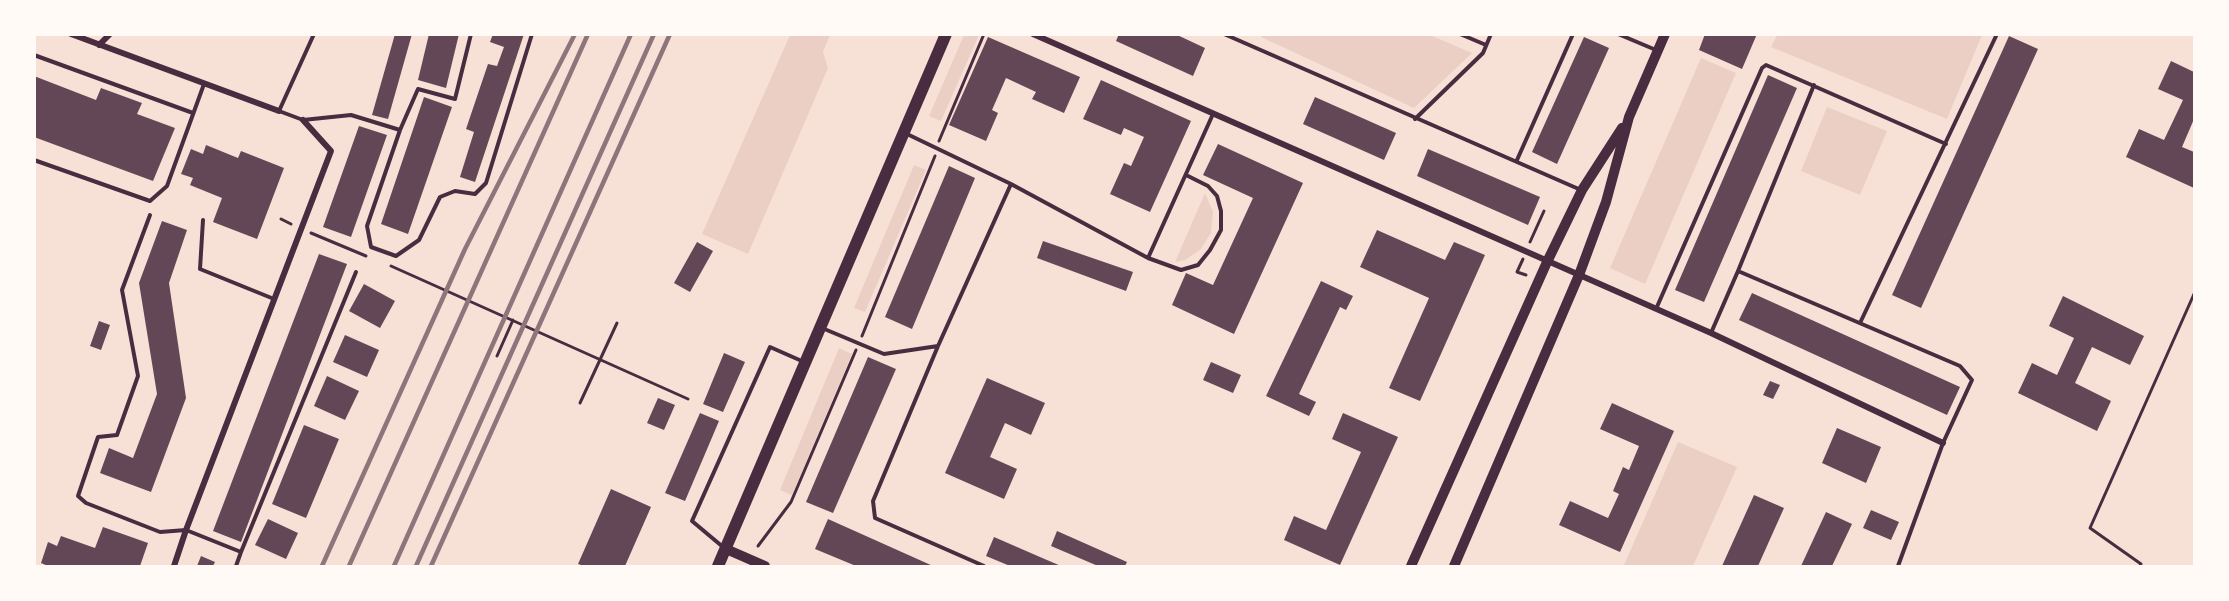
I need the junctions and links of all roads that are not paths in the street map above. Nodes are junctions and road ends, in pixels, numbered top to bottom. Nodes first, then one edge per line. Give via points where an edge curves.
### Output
1 (71, 34) edge
2 (110, 34) edge
3 (314, 34) edge
4 (471, 34) edge
5 (532, 34) edge
6 (946, 34) edge
7 (1033, 34) edge
8 (1224, 34) edge
9 (1460, 34) edge
10 (1491, 34) edge
11 (1573, 34) edge
12 (1618, 34) edge
13 (1665, 34) edge
14 (1997, 34) edge
15 (99, 45) junction
16 (1486, 45) junction
17 (1658, 51) junction
18 (34, 55) edge
19 (204, 84) junction
20 (1814, 85) junction
21 (279, 111) junction
22 (193, 113) junction
23 (1213, 114) junction
24 (1629, 117) junction
25 (1415, 118) junction
26 (303, 120) junction
27 (400, 130) junction
28 (904, 133) junction
29 (1946, 144) junction
30 (34, 160) edge
31 (1517, 160) junction
32 (1186, 175) junction
33 (1011, 184) junction
34 (1582, 190) junction
35 (150, 215) dead end
36 (203, 220) dead end
37 (1148, 258) junction
38 (1547, 261) junction
39 (1738, 271) junction
40 (356, 272) dead end
41 (1579, 275) junction
42 (274, 299) junction
43 (1656, 309) junction
44 (1860, 323) junction
45 (822, 327) junction
46 (1711, 333) junction
47 (938, 346) junction
48 (806, 363) junction
49 (1943, 443) junction
50 (186, 530) junction
51 (726, 549) junction
52 (242, 552) junction
53 (174, 567) edge
54 (236, 567) edge
55 (718, 567) edge
56 (765, 567) edge
57 (984, 567) edge
58 (1411, 567) edge
59 (1454, 567) edge
60 (1898, 567) edge

1 - 15 street
2 - 15 street
3 - 21 lane
4 - 27 lane via 455,99 418,89
5 - 27 lane via 486,183 475,194 455,191 440,197 419,240 396,256 371,247 367,226
6 - 28 highway
7 - 23 street
8 - 25 lane
9 - 16 lane
10 - 16 lane
11 - 31 lane
12 - 17 lane
13 - 17 main road
14 - 29 lane
15 - 19 street
16 - 25 lane via 1483,53
17 - 24 main road
18 - 22 lane
19 - 21 street
19 - 22 lane
20 - 29 lane
20 - 39 lane
20 - 43 lane via 1766,65 1762,68
21 - 26 lane
22 - 30 lane via 166,186 150,201
23 - 32 lane
23 - 38 street
24 - 34 main road
24 - 41 main road via 1606,202
25 - 31 lane
26 - 27 lane via 351,115
26 - 42 street via 331,151
28 - 33 lane
28 - 45 highway
29 - 44 lane
31 - 34 lane
32 - 37 lane
32 - 37 lane via 1208,186 1217,196 1221,230 1198,265 1181,270
33 - 37 lane
33 - 47 lane
34 - 38 main road
35 - 50 lane via 122,290 138,376 117,435 98,437 78,496 86,503 160,532
36 - 42 lane via 200,269
38 - 41 street
38 - 58 main road
39 - 44 lane
39 - 46 lane
40 - 52 lane
41 - 43 street
41 - 59 main road
42 - 50 street
43 - 46 street
44 - 49 lane via 1960,366 1972,380
45 - 47 lane via 884,354
45 - 48 highway
46 - 49 street
47 - 57 lane via 873,501 875,518
48 - 51 highway
48 - 51 lane via 770,347 692,521
49 - 60 lane
50 - 52 lane
50 - 53 street
51 - 55 highway
51 - 56 main road
52 - 54 lane

